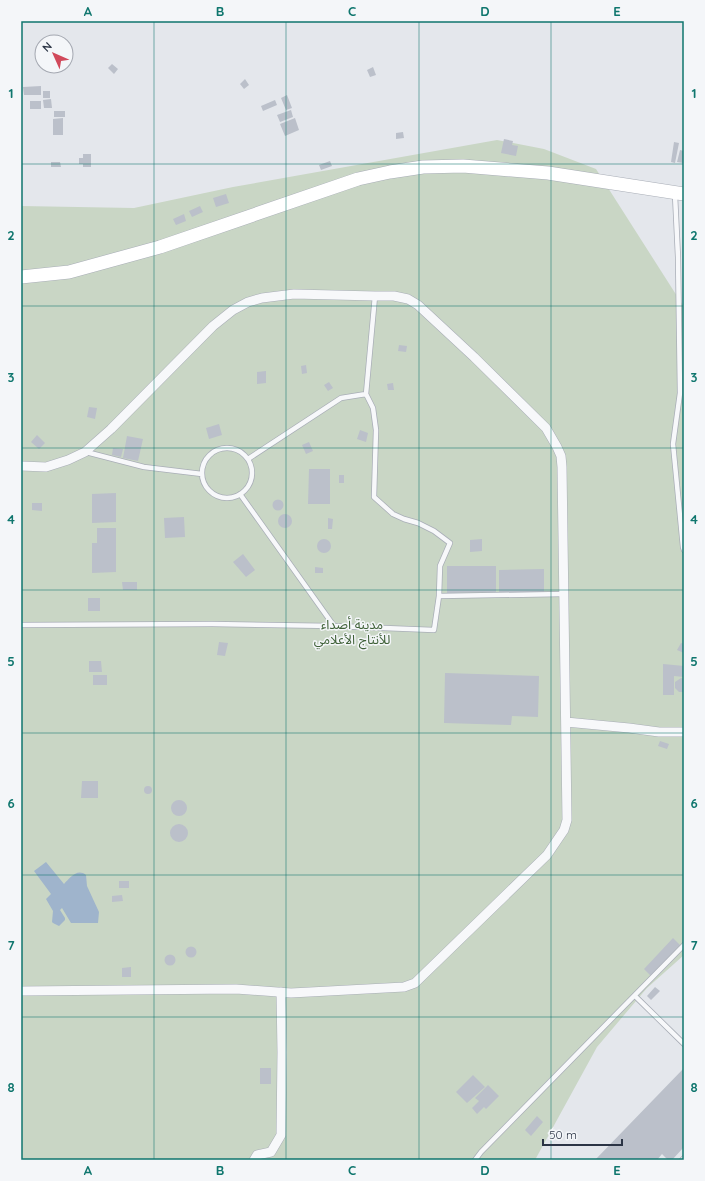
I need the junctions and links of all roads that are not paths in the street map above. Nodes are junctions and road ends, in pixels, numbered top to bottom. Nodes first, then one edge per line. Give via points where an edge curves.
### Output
1 (680, 194) edge
2 (21, 277) edge
3 (376, 296) junction
4 (366, 394) junction
5 (85, 452) junction
6 (248, 458) junction
7 (21, 466) edge
8 (202, 474) junction
9 (240, 494) junction
10 (684, 550) edge
11 (563, 594) junction
12 (439, 596) junction
13 (21, 625) edge
14 (334, 626) junction
15 (566, 722) junction
16 (684, 732) edge
17 (684, 945) edge
18 (21, 991) edge
19 (281, 992) junction
20 (635, 996) junction
21 (684, 1044) edge
22 (254, 1160) edge
23 (475, 1160) edge

1 - 2 main road via 548,173 463,166 423,167 358,179 160,247 69,272
1 - 10 lane via 680,393 673,444
3 - 4 lane
3 - 5 street via 279,295 248,302 233,310 213,326
3 - 11 street via 394,296 408,299 418,305 474,357 553,438 561,456 562,467
4 - 6 lane via 341,398
4 - 12 lane via 373,408 376,430 374,497 393,514 434,531 450,543 440,566
5 - 7 street via 46,467
5 - 8 lane via 144,467
6 - 8 lane via 235,449 219,449 206,459
6 - 9 lane via 252,474 246,489
8 - 9 lane via 203,482 215,495 223,498
9 - 14 lane
11 - 12 lane
11 - 15 street
12 - 14 lane via 434,630
13 - 14 lane
15 - 16 street via 659,732
15 - 19 street via 567,820 564,830 547,855 415,983 404,987
17 - 20 lane
18 - 19 street via 236,989
19 - 22 street via 281,1135 271,1152 257,1155
20 - 21 lane
20 - 23 lane

